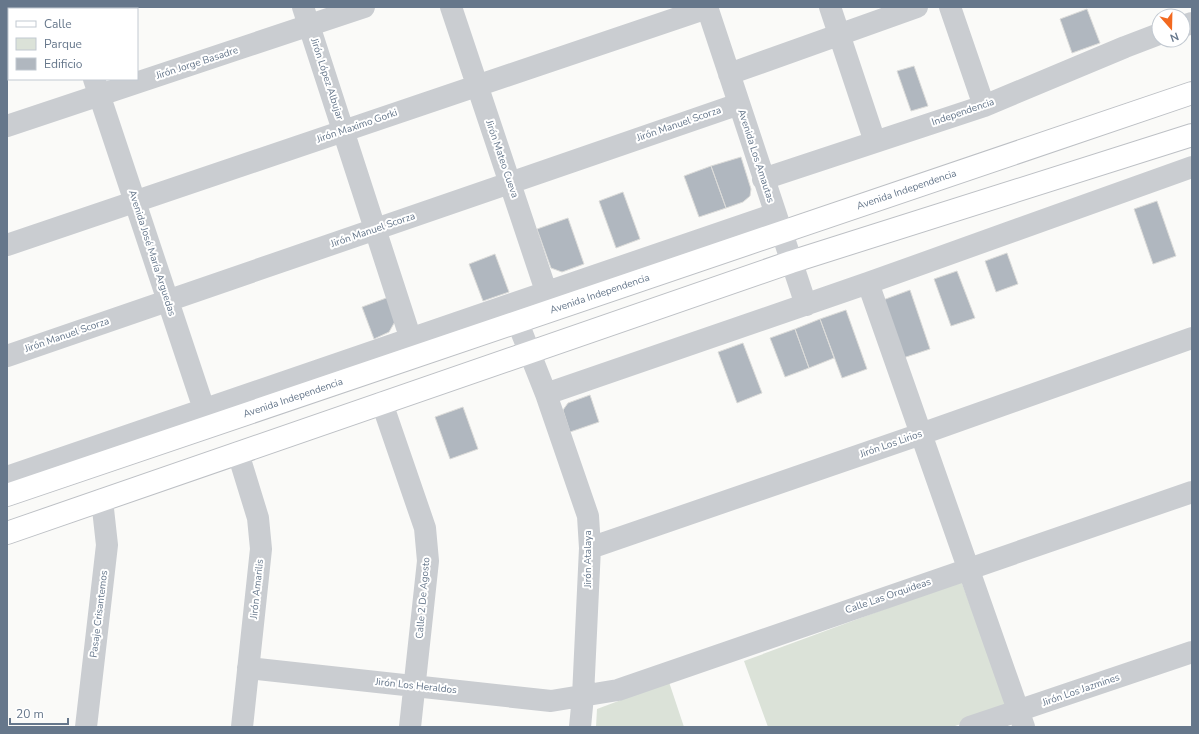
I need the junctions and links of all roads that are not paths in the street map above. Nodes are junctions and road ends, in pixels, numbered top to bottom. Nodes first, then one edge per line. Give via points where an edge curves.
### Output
1 (364, 7) edge
2 (451, 7) edge
3 (707, 7) edge
4 (830, 7) edge
5 (917, 7) edge
6 (950, 7) edge
7 (306, 16) edge
8 (839, 34) junction
9 (1151, 37) edge
10 (138, 73) edge
11 (729, 74) junction
12 (118, 80) edge
13 (477, 85) junction
14 (97, 87) edge
15 (1192, 93) edge
16 (739, 104) junction
17 (984, 106) junction
18 (7, 126) edge
19 (344, 131) junction
20 (1192, 134) edge
21 (875, 142) junction
22 (1192, 167) edge
23 (764, 179) junction
24 (510, 184) junction
25 (135, 201) junction
26 (778, 223) junction
27 (376, 230) junction
28 (7, 245) edge
29 (791, 262) junction
30 (868, 283) junction
31 (168, 300) junction
32 (550, 302) junction
33 (806, 305) junction
34 (518, 323) junction
35 (1192, 338) edge
36 (414, 347) junction
37 (529, 353) junction
38 (7, 356) edge
39 (546, 394) junction
40 (382, 404) junction
41 (207, 418) junction
42 (921, 434) junction
43 (238, 453) junction
44 (7, 478) edge
45 (1192, 492) edge
46 (7, 495) edge
47 (102, 500) junction
48 (7, 533) edge
49 (590, 548) junction
50 (968, 568) junction
51 (1192, 652) edge
52 (248, 668) junction
53 (415, 686) junction
54 (583, 696) junction
55 (1021, 719) edge
56 (86, 727) edge
57 (242, 727) edge
58 (410, 727) edge
59 (580, 727) edge
60 (970, 727) edge

1 - 7 street, Jirón Jorge Basadre
2 - 13 street, Jirón Mateo Cueva
3 - 11 street, Avenida Los Amautas
3 - 13 street, Jirón Maximo Gorki
4 - 8 street
5 - 8 street
6 - 17 street
7 - 10 street, Jirón Jorge Basadre
7 - 19 street, Jirón López Albujar
8 - 11 street
8 - 21 street
9 - 17 street, Independencia
11 - 16 street, Avenida Los Amautas
12 - 14 street, Jirón Jorge Basadre
13 - 19 street, Jirón Maximo Gorki
13 - 24 street, Jirón Mateo Cueva
14 - 18 street, Jirón Jorge Basadre
14 - 25 street, Avenida José María Arguedas
15 - 26 main road, Avenida Independencia
16 - 23 street, Avenida Los Amautas
16 - 24 street, Jirón Manuel Scorza
17 - 21 street, Independencia
19 - 25 street, Jirón Maximo Gorki
19 - 27 street, Jirón López Albujar
20 - 29 main road
21 - 23 street, Independencia
22 - 30 street
23 - 26 street, Avenida Los Amautas
24 - 27 street, Jirón Manuel Scorza
24 - 32 street, Jirón Mateo Cueva
25 - 28 street, Jirón Maximo Gorki
25 - 31 street, Avenida José María Arguedas
26 - 29 street, Avenida Los Amautas
26 - 32 main road, Avenida Independencia
27 - 31 street, Jirón Manuel Scorza
27 - 36 street, Jirón López Albujar
29 - 33 street, Avenida Los Amautas
29 - 37 main road
30 - 33 street
30 - 42 street
31 - 38 street, Jirón Manuel Scorza
31 - 41 street, Avenida José María Arguedas
32 - 34 main road, Avenida Independencia
32 - 36 street, Avenida Independencia
33 - 39 street
34 - 36 main road, Avenida Independencia
34 - 37 street, Jirón Atalaya
35 - 42 street, Jirón Los Lirios
36 - 41 main road, Avenida Independencia
37 - 39 street, Jirón Atalaya
37 - 40 main road
39 - 49 street, Jirón Atalaya via 588,516
40 - 43 main road
40 - 53 street, Calle 2 De Agosto via 425,528 428,561
41 - 44 street, Avenida Independencia
41 - 46 main road, Avenida Independencia
42 - 49 street, Jirón Los Lirios
42 - 50 street
43 - 47 main road
43 - 52 street, Jirón Amarilis via 258,518 261,549
45 - 50 street, Calle Las Orquideas
47 - 48 main road
47 - 56 street, Pasaje Crisantemos via 107,545
49 - 54 street, Jirón Atalaya
50 - 54 street, Calle Las Orquideas via 618,690
50 - 55 street
51 - 55 street, Jirón Los Jazmines
52 - 53 street, Jirón Los Heraldos
52 - 57 street, Jirón Amarilis
53 - 54 street, Jirón Los Heraldos via 551,701
53 - 58 street, Calle 2 De Agosto
54 - 59 street, Jirón Atalaya
55 - 60 street, Jirón Los Jazmines

